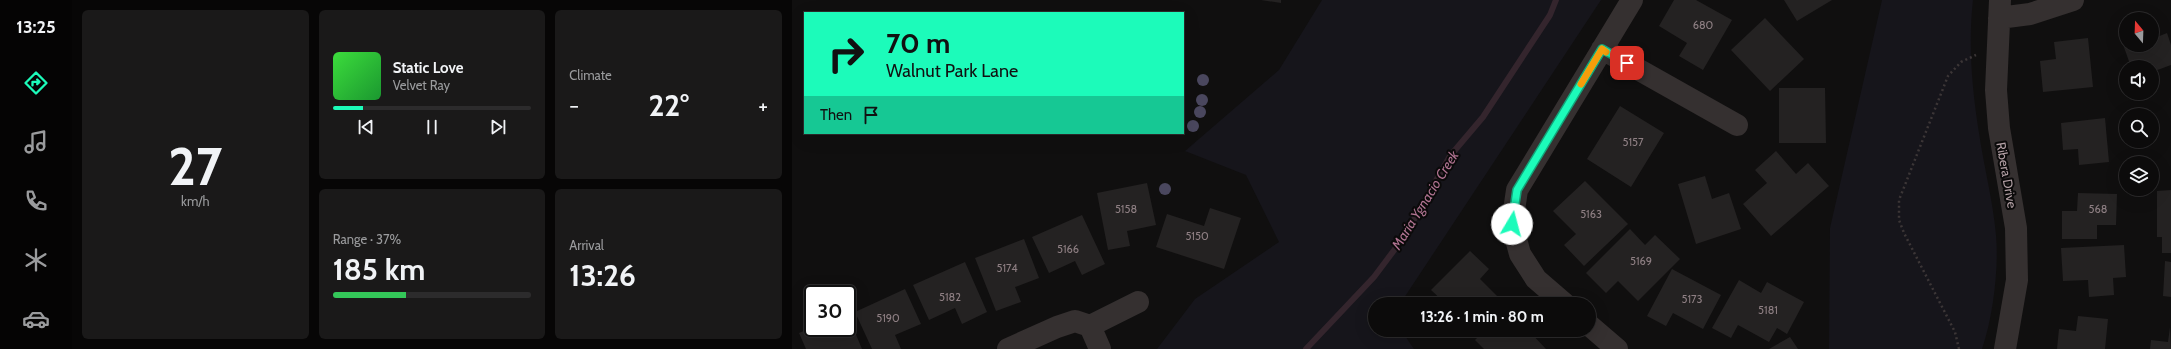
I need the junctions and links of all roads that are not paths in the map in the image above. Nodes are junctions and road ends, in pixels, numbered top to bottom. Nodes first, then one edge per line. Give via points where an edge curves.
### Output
1 (1632, 0) edge
2 (2073, 0) edge
3 (1999, 9) edge
4 (1602, 49) junction
5 (1736, 125) dead end
6 (1557, 297) edge
7 (1138, 302) dead end
8 (1090, 326) junction
9 (1596, 331) edge
10 (1008, 349) edge
11 (1100, 349) edge
12 (1617, 349) edge
13 (2005, 349) edge

1 - 4 street
2 - 3 street via 2030,14
3 - 13 street, Ribera Drive via 1996,90 1999,128 2016,228 2017,280
4 - 5 street
4 - 6 street via 1517,190 1512,224 1520,254 1536,279
7 - 8 street
8 - 10 street via 1075,321
8 - 11 street
9 - 12 street

